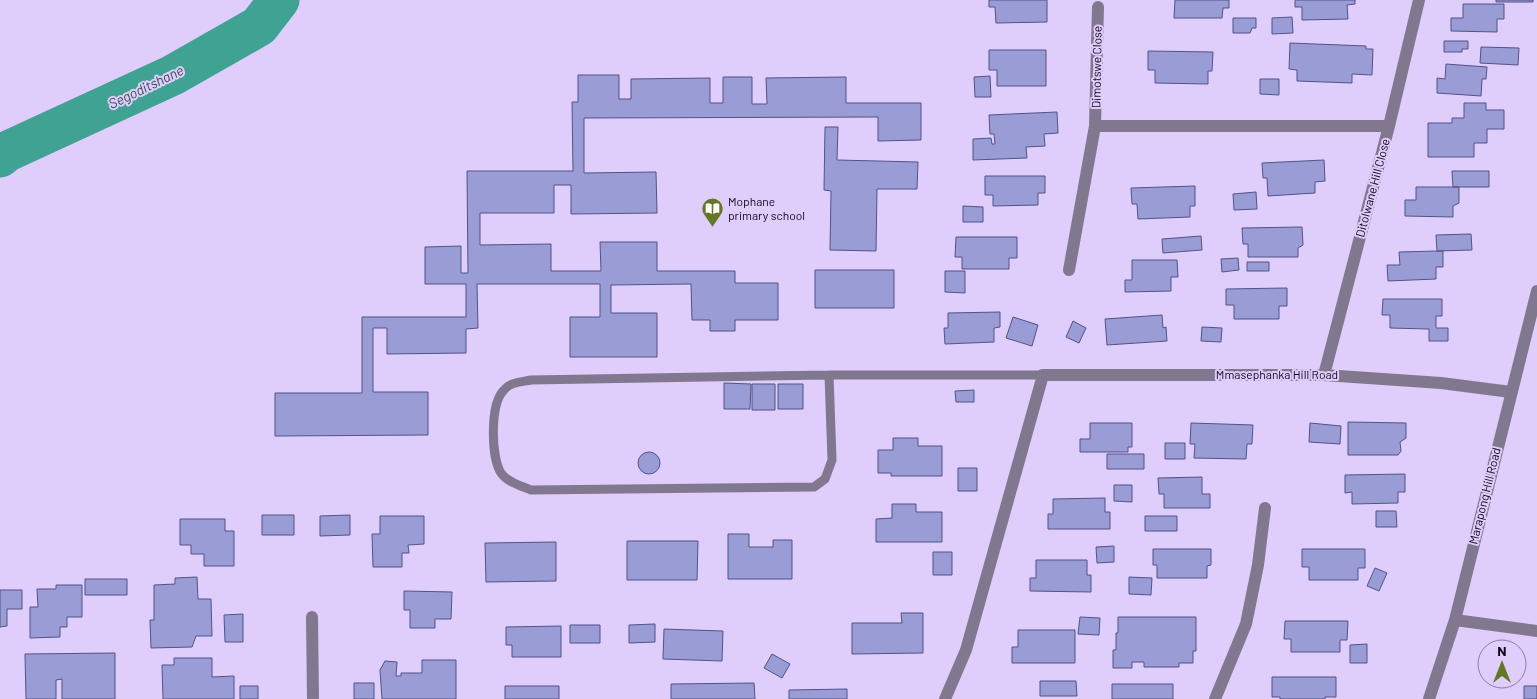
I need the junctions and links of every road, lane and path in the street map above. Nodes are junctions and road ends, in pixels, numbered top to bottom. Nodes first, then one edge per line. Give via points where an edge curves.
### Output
1 (1418, 0) edge
2 (1098, 7) dead end
3 (1095, 126) junction
4 (1389, 126) junction
5 (1069, 270) dead end
6 (1537, 291) edge
7 (1324, 374) junction
8 (829, 375) junction
9 (1043, 375) junction
10 (1511, 392) junction
11 (1265, 508) dead end
12 (312, 617) dead end
13 (1455, 620) junction
14 (1537, 631) edge
15 (313, 699) edge
16 (945, 699) edge
17 (1215, 699) edge
18 (1429, 699) edge

1 - 4 street, Ditolwane Hill Close
2 - 3 street, Dimotswe Close
3 - 4 street
3 - 5 street, Dimotswe Close
4 - 7 street, Ditolwane Hill Close
6 - 10 street, Marapong Hill Road
7 - 9 street, Mmasephanka Hill Road
7 - 10 street, Mmasephanka Hill Road via 1441,382
8 - 8 lane via 515,382 502,391 494,410 494,456 502,474 516,485 531,490 814,487 825,480 832,460
8 - 9 lane
9 - 16 street via 966,650
10 - 13 street, Marapong Hill Road
11 - 17 street via 1246,624
12 - 15 street
13 - 14 street
13 - 18 street, Marapong Hill Road

